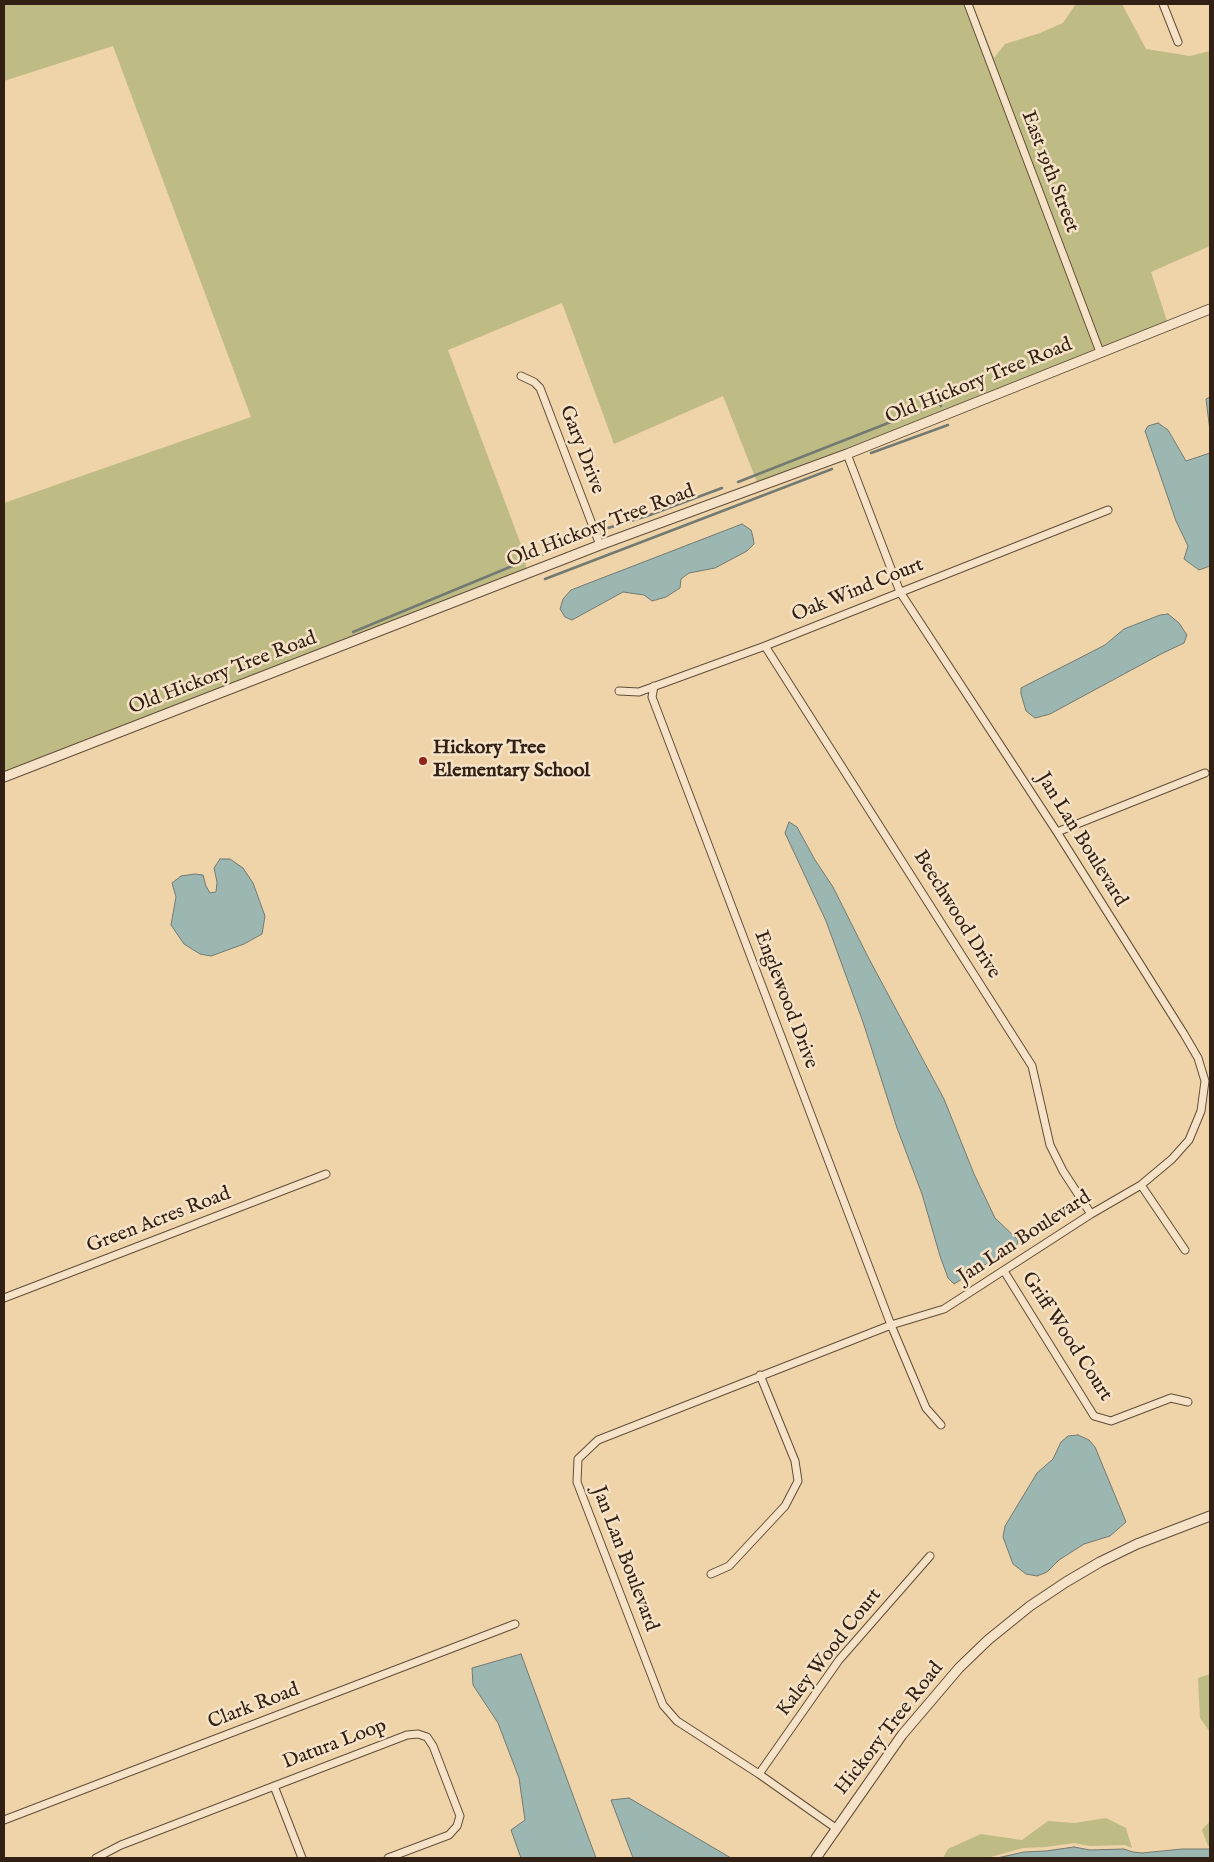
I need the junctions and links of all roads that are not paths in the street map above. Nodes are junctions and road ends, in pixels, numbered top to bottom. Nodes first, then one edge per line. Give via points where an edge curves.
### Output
1 (968, 4) edge
2 (1163, 4) edge
3 (1178, 42) dead end
4 (1210, 309) edge
5 (1100, 352) junction
6 (521, 376) dead end
7 (847, 454) junction
8 (1108, 510) dead end
9 (600, 545) junction
10 (900, 592) junction
11 (765, 646) junction
12 (654, 686) junction
13 (619, 691) dead end
14 (1205, 773) dead end
15 (4, 777) edge
16 (1057, 832) junction
17 (326, 1174) dead end
18 (1141, 1185) junction
19 (1091, 1214) junction
20 (1185, 1250) dead end
21 (1004, 1272) junction
22 (4, 1298) edge
23 (891, 1325) junction
24 (760, 1375) junction
25 (1188, 1402) dead end
26 (941, 1425) dead end
27 (1210, 1516) edge
28 (930, 1556) dead end
29 (711, 1574) dead end
30 (515, 1624) dead end
31 (759, 1774) junction
32 (274, 1786) junction
33 (4, 1820) edge
34 (837, 1829) junction
35 (96, 1858) edge
36 (302, 1858) edge
37 (388, 1858) edge
38 (816, 1858) edge

1 - 5 street, East 19th Street
2 - 3 street
4 - 5 street, Old Hickory Tree Road
5 - 7 street, Old Hickory Tree Road
6 - 9 street, Gary Drive via 540,388
7 - 9 street, Old Hickory Tree Road
7 - 10 street, Jan Lan Boulevard
8 - 10 street, Oak Wind Court
9 - 15 street, Old Hickory Tree Road
10 - 11 street, Oak Wind Court
10 - 16 street, Jan Lan Boulevard
11 - 12 street, Oak Wind Court
11 - 19 street, Beechwood Drive via 1032,1066 1050,1145
12 - 13 street, Oak Wind Court via 639,692
12 - 23 street, Englewood Drive via 652,696
14 - 16 street
16 - 18 street, Jan Lan Boulevard via 1184,1034 1198,1058 1205,1081 1201,1111 1189,1140
17 - 22 street, Green Acres Road
18 - 19 street, Jan Lan Boulevard
18 - 20 street
19 - 21 street, Jan Lan Boulevard
21 - 23 street, Jan Lan Boulevard via 944,1309
21 - 25 street, Griff Wood Court via 1094,1416 1111,1421 1172,1398
23 - 24 street, Jan Lan Boulevard
23 - 26 street, Englewood Drive via 926,1408
24 - 29 street via 795,1461 798,1481 785,1506 748,1546 729,1566
24 - 31 street, Jan Lan Boulevard via 598,1440 578,1459 577,1482 663,1705 677,1721
27 - 34 street, Hickory Tree Road via 1100,1562 1030,1606 988,1640 927,1704
28 - 31 street, Kaley Wood Court via 840,1660
30 - 33 street, Clark Road
31 - 34 street, Jan Lan Boulevard
32 - 35 street, Datura Loop via 121,1845
32 - 36 street
32 - 37 street, Datura Loop via 407,1735 427,1737 460,1816 457,1826 449,1835
34 - 38 street, Hickory Tree Road

